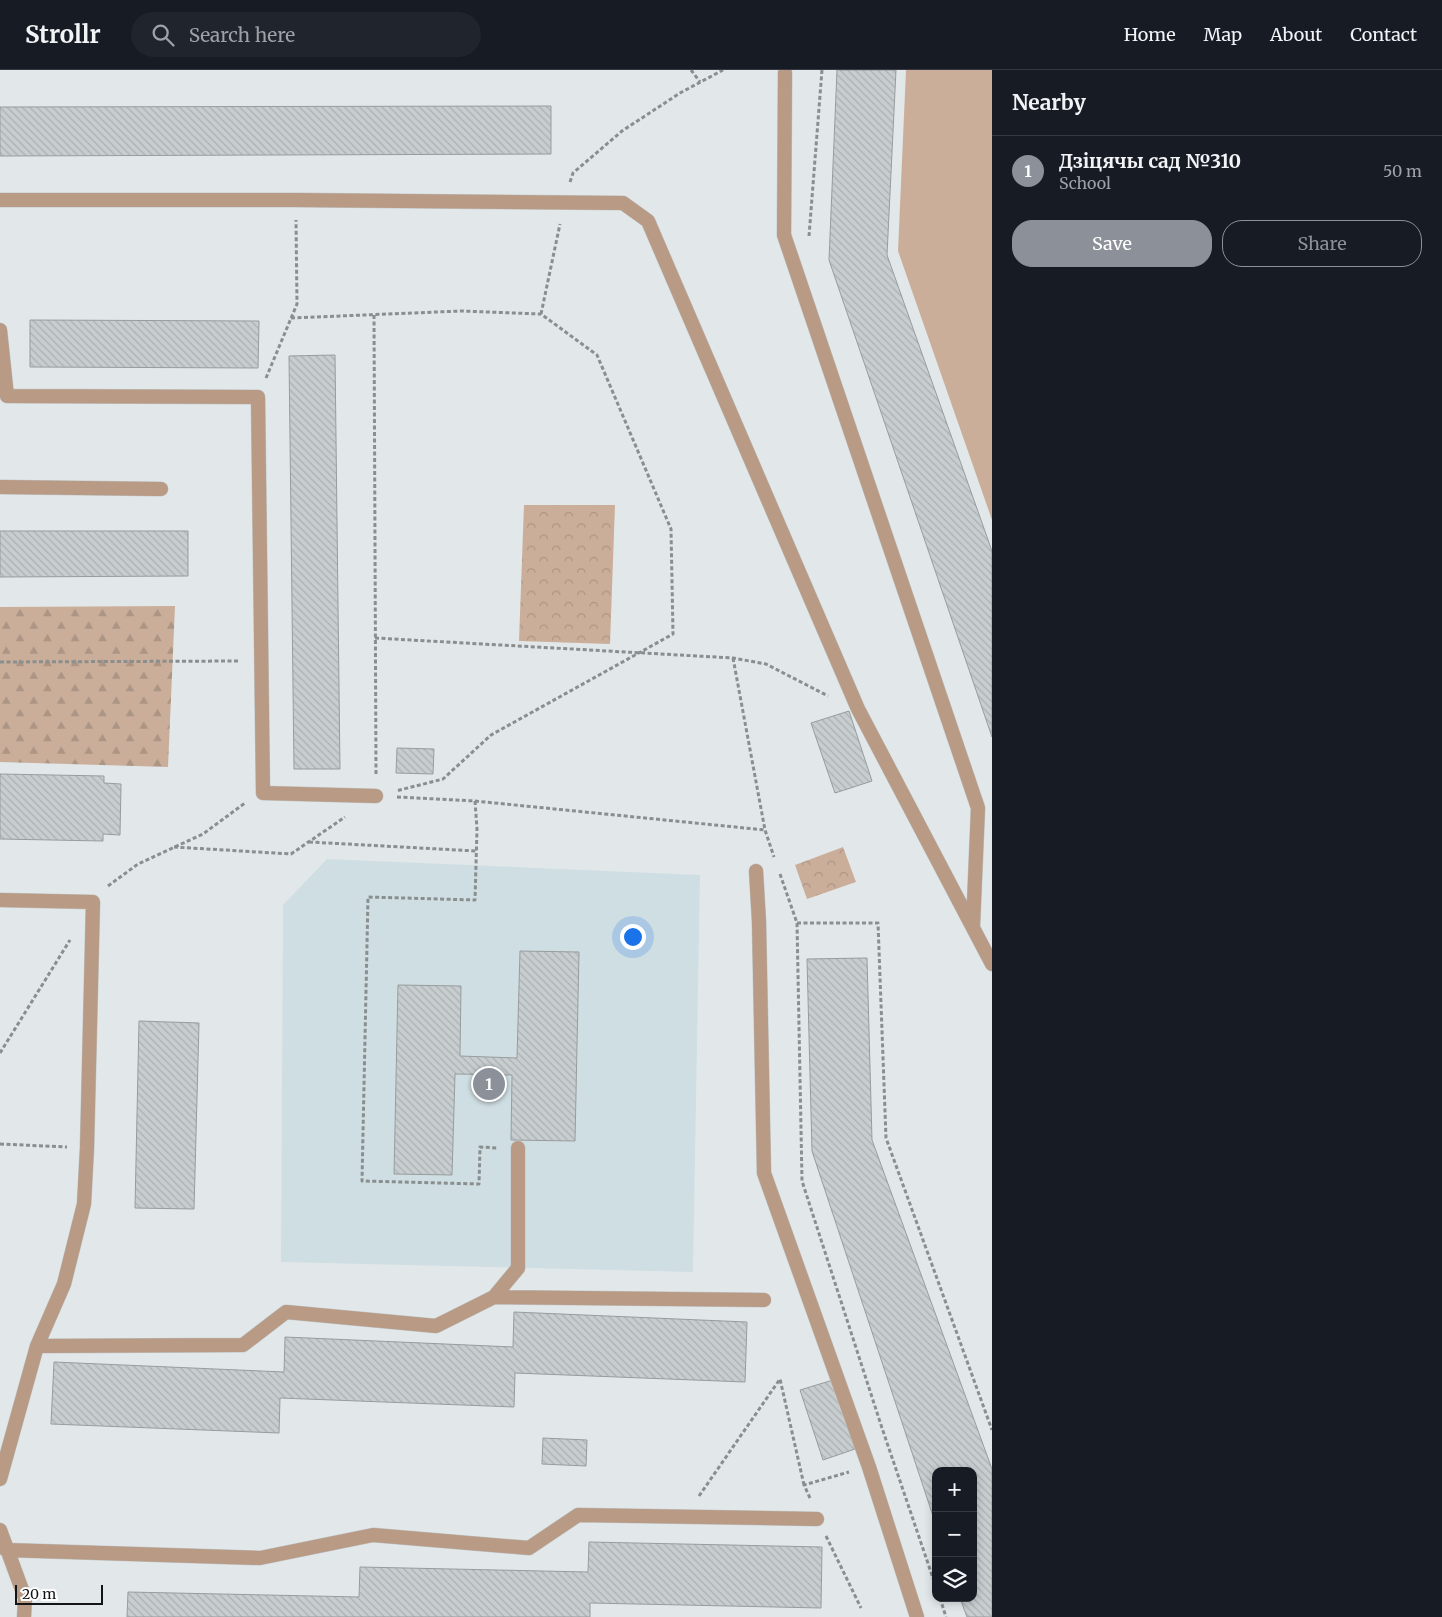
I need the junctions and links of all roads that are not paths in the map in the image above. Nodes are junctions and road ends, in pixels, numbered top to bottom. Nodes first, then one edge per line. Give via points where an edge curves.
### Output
1 (785, 73) dead end
2 (0, 200) edge
3 (0, 330) edge
4 (0, 487) edge
5 (161, 489) dead end
6 (376, 796) road end
7 (756, 871) dead end
8 (0, 900) edge
9 (973, 928) junction
10 (992, 964) edge
11 (518, 1148) road end
12 (494, 1297) junction
13 (764, 1300) dead end
14 (37, 1346) junction
15 (0, 1479) edge
16 (817, 1519) road end
17 (0, 1530) edge
18 (6, 1550) junction
19 (24, 1617) edge
20 (917, 1617) edge

1 - 9 lane via 784,235 978,808
2 - 9 lane via 623,203 648,221 858,709
3 - 6 lane via 6,396 258,397 263,793
4 - 5 lane
7 - 20 lane via 764,1173 869,1467
8 - 14 lane via 93,902 84,1204 64,1284
9 - 10 lane
11 - 12 lane via 518,1268
12 - 13 lane
12 - 14 lane via 436,1326 286,1312 243,1345
14 - 15 lane
16 - 18 lane via 578,1515 529,1548 373,1535 260,1558
17 - 18 lane
18 - 19 lane via 25,1598

